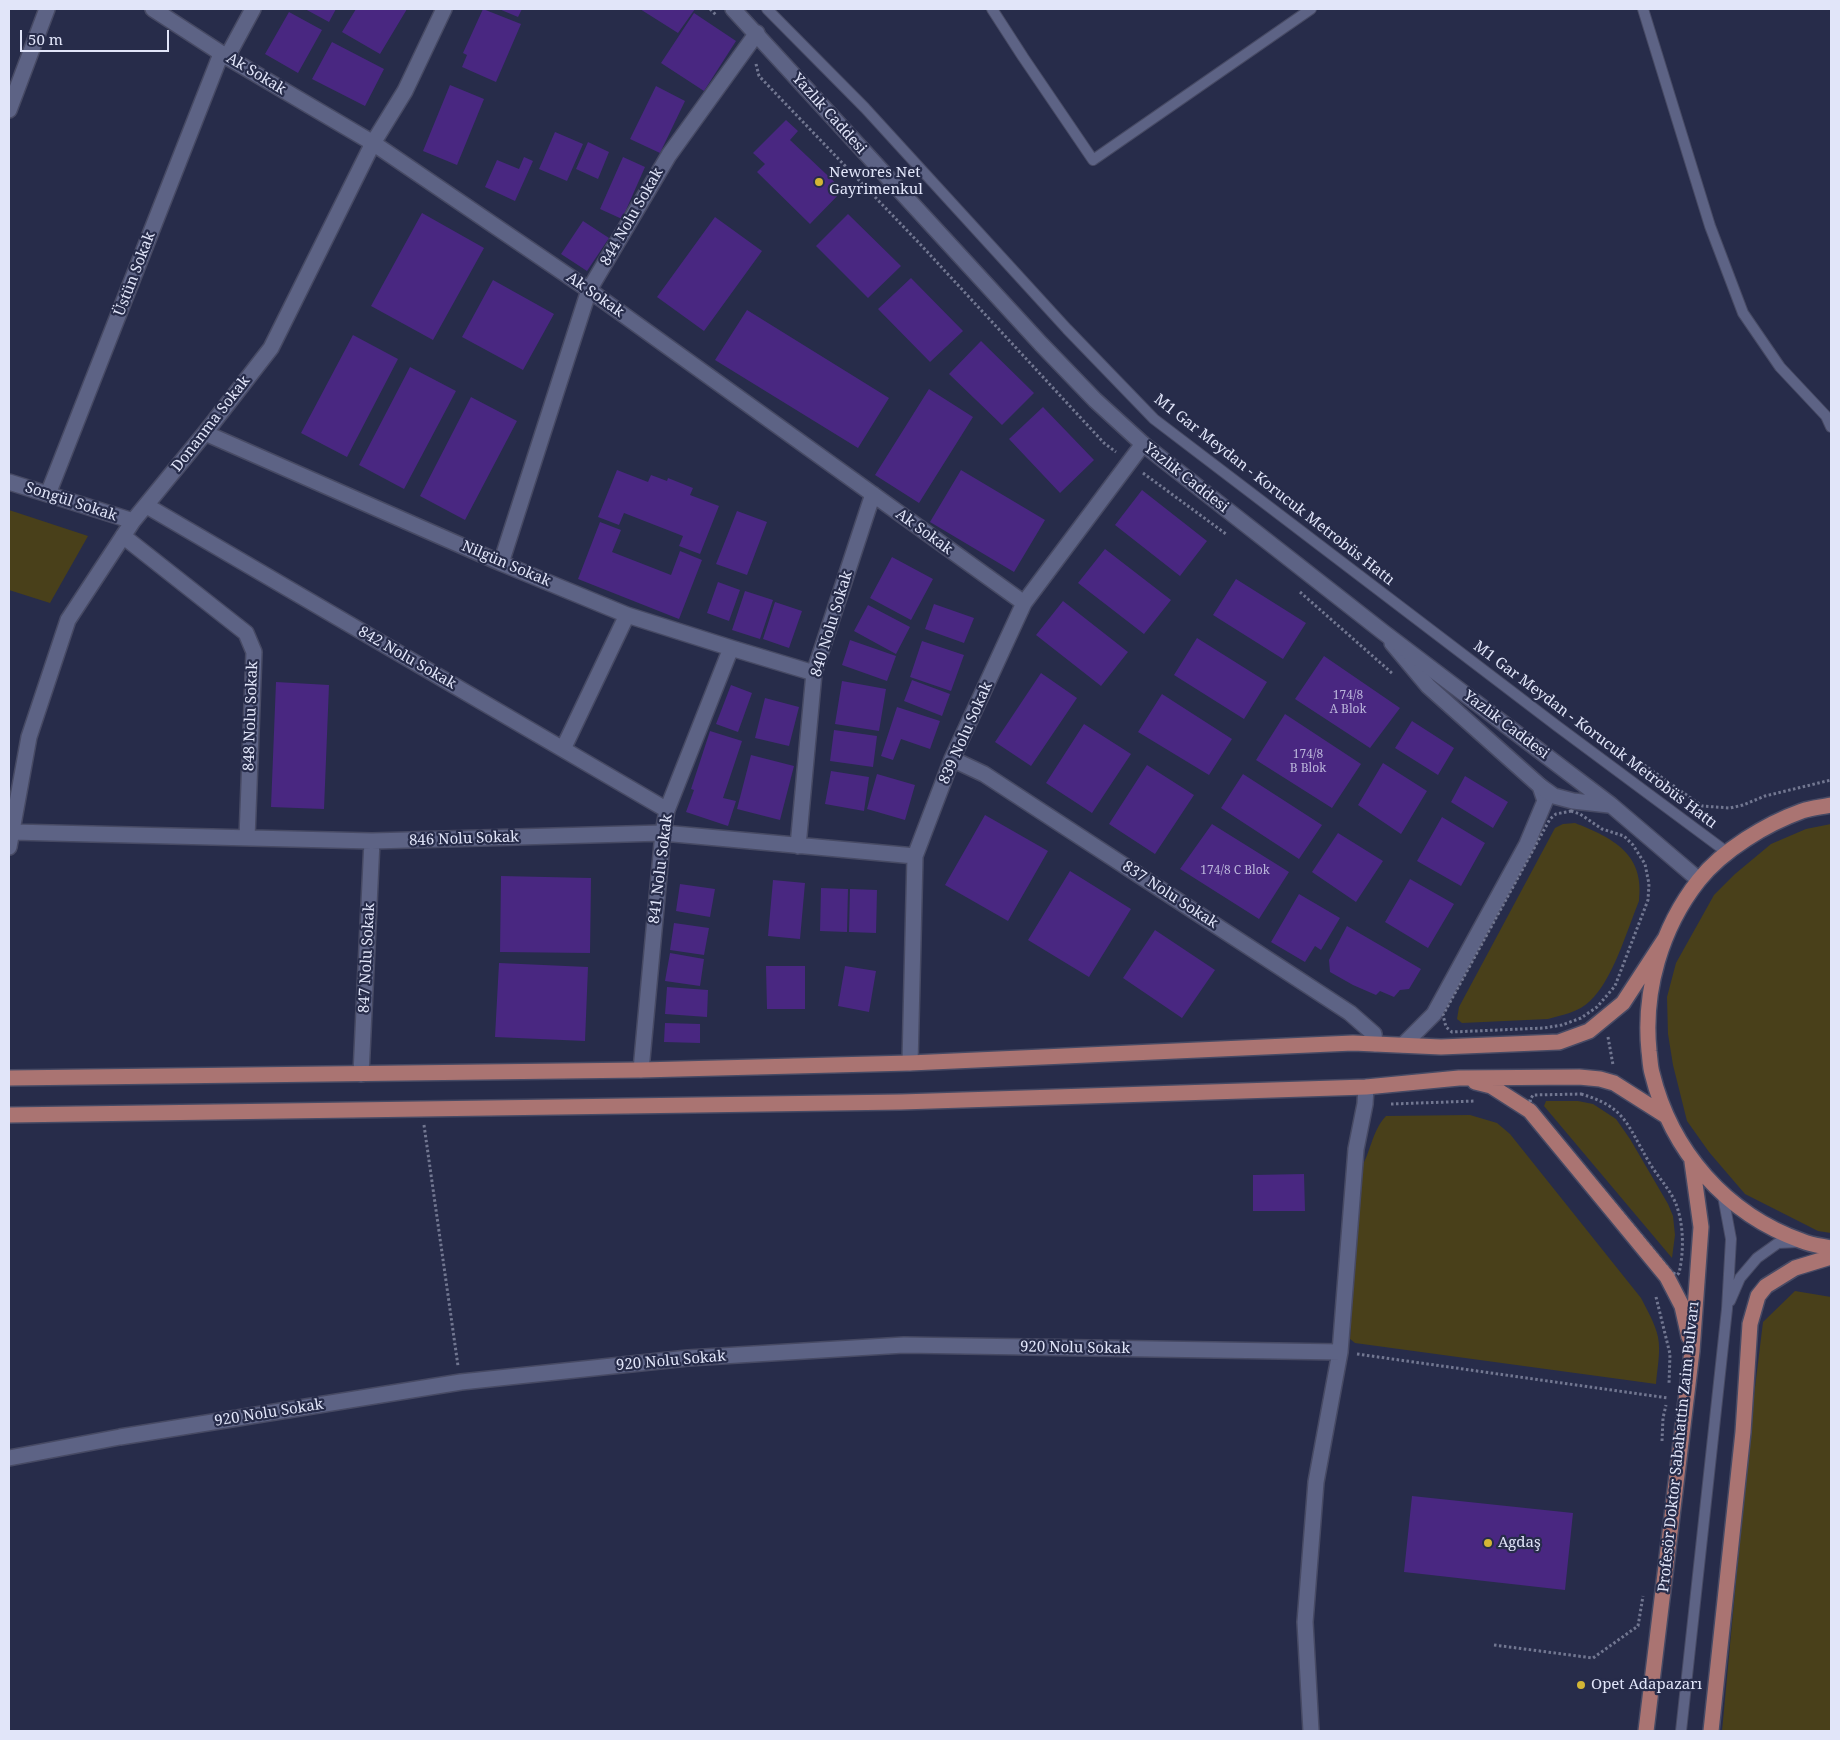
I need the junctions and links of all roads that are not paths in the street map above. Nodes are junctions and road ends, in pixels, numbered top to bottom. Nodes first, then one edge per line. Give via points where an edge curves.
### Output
1 (47, 9) edge
2 (153, 9) edge
3 (254, 9) edge
4 (444, 9) edge
5 (733, 9) edge
6 (767, 9) edge
7 (992, 9) edge
8 (1311, 9) edge
9 (1643, 9) edge
10 (757, 33) junction
11 (224, 56) junction
12 (9, 110) edge
13 (373, 144) junction
14 (589, 290) junction
15 (1831, 427) edge
16 (205, 433) junction
17 (1143, 444) junction
18 (9, 482) edge
19 (48, 494) junction
20 (873, 494) junction
21 (147, 506) junction
22 (133, 521) junction
23 (124, 536) junction
24 (501, 563) junction
25 (1024, 603) junction
26 (627, 615) junction
27 (1383, 632) junction
28 (731, 648) junction
29 (814, 673) junction
30 (563, 749) junction
31 (952, 760) junction
32 (1540, 786) junction
33 (1611, 805) junction
34 (1831, 805) edge
35 (667, 810) junction
36 (11, 827) edge
37 (663, 833) junction
38 (246, 838) junction
39 (372, 841) junction
40 (798, 846) junction
41 (9, 847) edge
42 (1728, 852) junction
43 (915, 856) junction
44 (1700, 880) junction
45 (1666, 937) junction
46 (1375, 1044) junction
47 (1403, 1045) junction
48 (910, 1063) junction
49 (641, 1070) junction
50 (362, 1074) junction
51 (9, 1078) edge
52 (1459, 1078) junction
53 (1366, 1088) junction
54 (9, 1116) edge
55 (1666, 1116) junction
56 (1692, 1162) junction
57 (1723, 1196) junction
58 (1802, 1242) junction
59 (1831, 1248) edge
60 (1831, 1257) edge
61 (1727, 1308) junction
62 (1692, 1351) junction
63 (1340, 1352) junction
64 (9, 1458) edge
65 (1311, 1731) edge
66 (1646, 1731) edge
67 (1681, 1731) edge
68 (1711, 1731) edge

1 - 12 street
2 - 11 street, Ak Sokak
3 - 11 street, Üstün Sokak
4 - 13 street, Donanma Sokak via 405,90
5 - 10 street, Yazlık Caddesi
6 - 42 lane, M1 Gar Meydan - Korucuk Metrobüs Hattı via 865,108 1066,329 1154,419
7 - 8 lane via 1093,160
9 - 15 lane via 1710,226 1743,313 1780,367 1826,416
10 - 14 street, 844 Nolu Sokak via 668,155
10 - 17 street, Yazlık Caddesi via 1041,344
11 - 13 street, Ak Sokak
11 - 19 street, Üstün Sokak
13 - 14 street, Ak Sokak
13 - 16 street, Donanma Sokak via 270,348
14 - 20 street, Ak Sokak
14 - 24 street, 844 Nolu Sokak
16 - 21 street, Donanma Sokak
16 - 24 street, Nilgün Sokak
17 - 25 street, 839 Nolu Sokak
17 - 27 street, Yazlık Caddesi
18 - 19 street, Songül Sokak
19 - 22 street, Songül Sokak
20 - 25 street, Ak Sokak
20 - 29 street, 840 Nolu Sokak
21 - 22 street, Donanma Sokak
21 - 30 street, 842 Nolu Sokak
22 - 23 street, Donanma Sokak
23 - 36 street, Donanma Sokak via 68,620 29,737
23 - 38 street, 848 Nolu Sokak via 246,633 254,652
24 - 26 street, Nilgün Sokak
25 - 31 street, 839 Nolu Sokak
26 - 28 street, Nilgün Sokak
26 - 30 street
27 - 32 street via 1428,686
27 - 33 street, Yazlık Caddesi
28 - 29 street, Nilgün Sokak
28 - 35 street, 841 Nolu Sokak
29 - 40 street, 840 Nolu Sokak
30 - 35 street, 842 Nolu Sokak
31 - 43 street, 839 Nolu Sokak
31 - 46 street, 837 Nolu Sokak via 984,774 1350,1013 1374,1034
32 - 33 street via 1554,796
32 - 47 street via 1545,800 1527,844 1434,1014
33 - 44 street, Yazlık Caddesi
34 - 42 main road via 1802,811 1759,831
35 - 37 street, 841 Nolu Sokak
36 - 38 street, 846 Nolu Sokak
36 - 41 street, Donanma Sokak
37 - 39 street, 846 Nolu Sokak
37 - 40 street, 846 Nolu Sokak
37 - 49 street, 841 Nolu Sokak
38 - 39 street, 846 Nolu Sokak
39 - 50 street, 847 Nolu Sokak
40 - 43 street, 846 Nolu Sokak
42 - 44 main road
43 - 48 street, 839 Nolu Sokak
44 - 45 main road via 1683,903
45 - 47 main road via 1623,1003 1589,1031 1560,1042 1441,1047
45 - 55 main road via 1652,981 1647,1026 1652,1072
46 - 47 main road
46 - 48 main road
48 - 49 main road
49 - 50 main road
50 - 51 main road
52 - 53 main road
52 - 55 main road via 1578,1076 1600,1079 1614,1083
52 - 62 main road via 1491,1086 1530,1111 1667,1276 1682,1306
53 - 54 main road via 901,1102
53 - 63 street via 1356,1149
55 - 56 main road
56 - 57 main road
56 - 62 main road, Profesör Doktor Sabahattin Zaim Bulvarı via 1701,1227
57 - 58 main road via 1760,1223
57 - 61 lane via 1731,1239
58 - 59 main road
58 - 61 lane via 1778,1243 1757,1258 1740,1278
60 - 68 main road via 1795,1268 1766,1286 1758,1296 1750,1324 1743,1432
61 - 67 lane
62 - 66 main road, Profesör Doktor Sabahattin Zaim Bulvarı
63 - 64 street, 920 Nolu Sokak via 904,1345 688,1358 461,1382
63 - 65 street via 1316,1482 1305,1622

